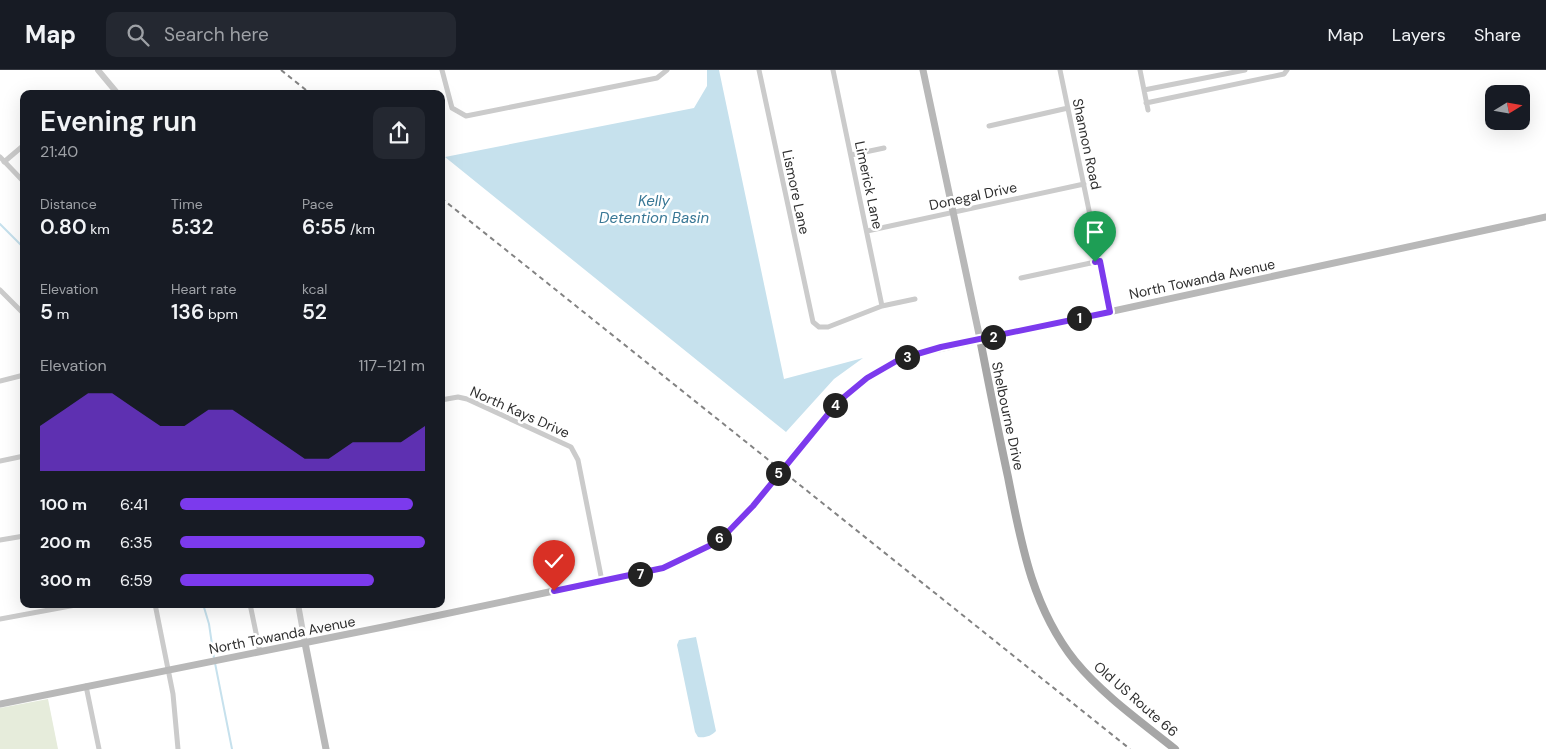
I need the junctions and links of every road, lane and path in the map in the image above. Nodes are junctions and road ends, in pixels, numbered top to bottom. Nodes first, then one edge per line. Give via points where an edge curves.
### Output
1 (98, 70) edge
2 (442, 70) edge
3 (667, 70) edge
4 (759, 70) edge
5 (833, 70) edge
6 (923, 70) edge
7 (1060, 70) edge
8 (1140, 70) edge
9 (1245, 70) edge
10 (1287, 70) edge
11 (115, 90) edge
12 (1144, 90) junction
13 (1146, 102) junction
14 (1068, 108) junction
15 (1148, 110) dead end
16 (989, 126) dead end
17 (20, 148) edge
18 (884, 148) dead end
19 (851, 155) junction
20 (2, 160) edge
21 (20, 178) edge
22 (1084, 184) junction
23 (953, 212) junction
24 (1546, 217) edge
25 (867, 230) junction
26 (1100, 261) junction
27 (1021, 278) dead end
28 (0, 290) edge
29 (915, 299) dead end
30 (882, 306) junction
31 (20, 310) edge
32 (1110, 312) junction
33 (980, 340) junction
34 (20, 376) edge
35 (0, 381) edge
36 (445, 399) edge
37 (20, 457) edge
38 (0, 461) edge
39 (20, 537) edge
40 (0, 540) edge
41 (602, 581) junction
42 (59, 608) edge
43 (156, 608) edge
44 (251, 608) edge
45 (299, 608) edge
46 (0, 619) edge
47 (305, 643) junction
48 (1063, 644) joint
49 (260, 652) junction
50 (168, 670) junction
51 (86, 686) junction
52 (0, 704) edge
53 (98, 749) edge
54 (178, 749) edge
55 (326, 749) edge
56 (1175, 749) edge

1 - 11 street
2 - 3 street via 452,108 461,115 472,116 657,78
4 - 30 street, Lismore Lane via 811,318 824,328
5 - 19 street, Limerick Lane
6 - 23 main road, Shelbourne Drive
7 - 14 street, Shannon Road
8 - 12 street
9 - 12 street
10 - 13 street via 1284,74
12 - 13 street
13 - 15 street
14 - 16 street
14 - 22 street, Shannon Road
17 - 20 street
18 - 19 street
19 - 25 street, Limerick Lane
20 - 21 street
22 - 23 street, Donegal Drive
22 - 26 street, Shannon Road
23 - 25 street, Donegal Drive
23 - 33 main road, Shelbourne Drive
24 - 32 main road, North Towanda Avenue
25 - 30 street, Limerick Lane
26 - 27 street
26 - 32 street, Shannon Road
28 - 31 street
29 - 30 street
32 - 33 main road, North Towanda Avenue
33 - 41 main road, North Towanda Avenue, bridge via 915,354 876,372 846,394 732,528 692,555 663,568
33 - 48 main road, Shelbourne Drive via 1026,567
34 - 35 street
36 - 41 street, North Kays Drive via 467,399 571,447 578,460
37 - 38 street
39 - 40 street
41 - 47 main road, North Towanda Avenue
42 - 46 street
43 - 50 street
44 - 49 street
45 - 47 street
47 - 49 main road, North Towanda Avenue
47 - 55 main road
48 - 56 main road, Old US Route 66 via 1110,697
49 - 50 main road, North Towanda Avenue
50 - 51 main road, North Towanda Avenue
50 - 54 street
51 - 52 main road, North Towanda Avenue
51 - 53 street

